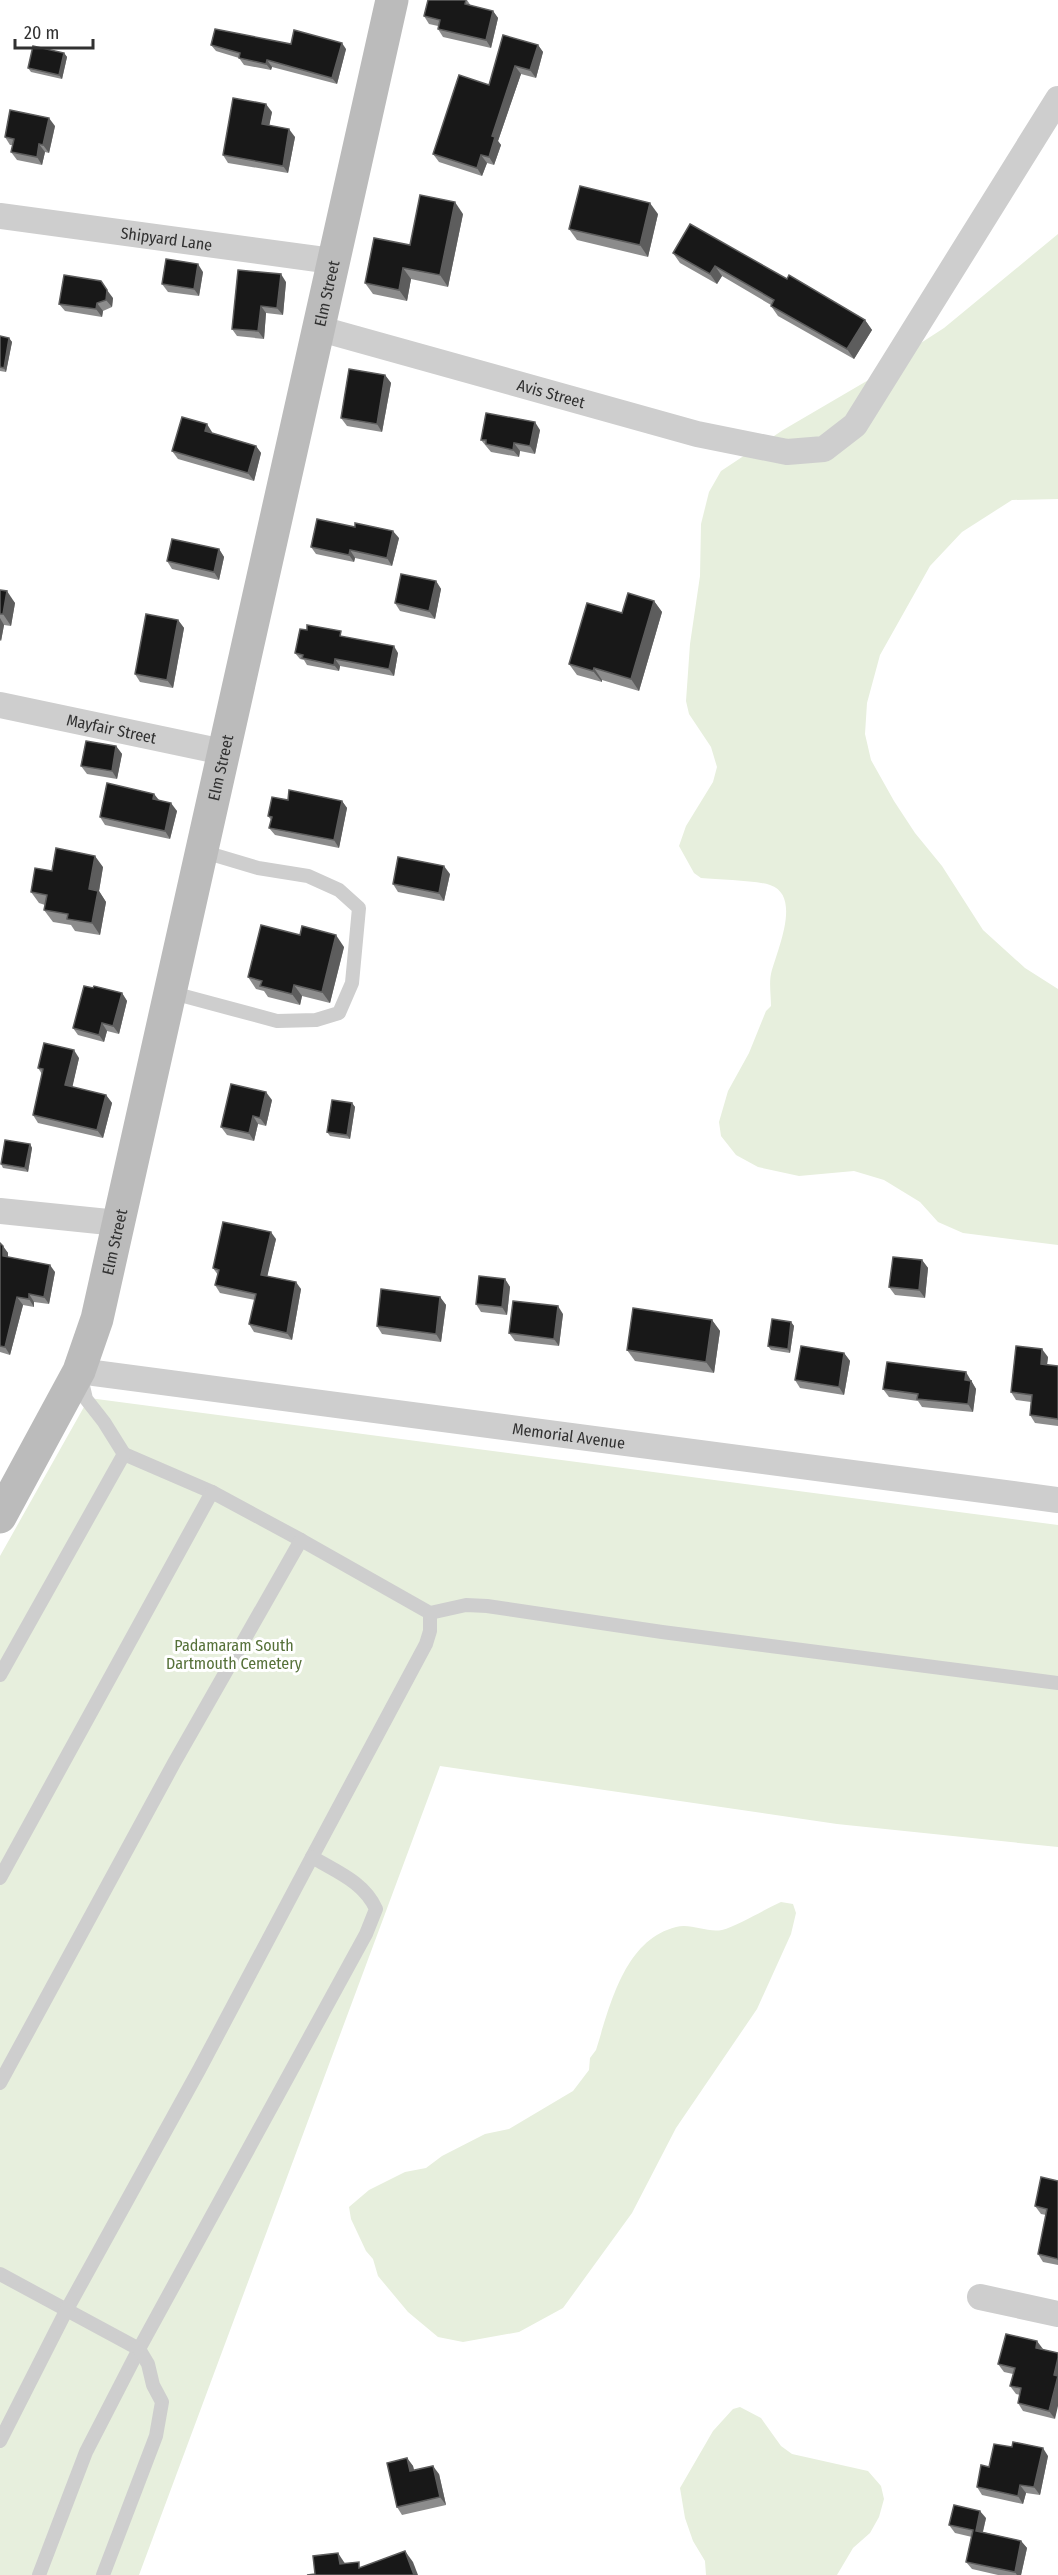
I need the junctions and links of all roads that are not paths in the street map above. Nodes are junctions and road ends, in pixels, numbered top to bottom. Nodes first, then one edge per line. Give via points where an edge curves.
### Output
1 (392, 0) edge
2 (1058, 99) edge
3 (0, 216) edge
4 (332, 261) junction
5 (317, 328) junction
6 (0, 705) edge
7 (223, 752) junction
8 (200, 851) junction
9 (169, 992) junction
10 (0, 1211) edge
11 (118, 1223) junction
12 (79, 1371) junction
13 (124, 1454) junction
14 (212, 1492) junction
15 (1058, 1500) edge
16 (0, 1517) edge
17 (301, 1540) junction
18 (430, 1613) junction
19 (0, 1675) edge
20 (1058, 1683) edge
21 (312, 1857) junction
22 (0, 1878) edge
23 (0, 2083) edge
24 (0, 2274) edge
25 (981, 2296) dead end
26 (66, 2311) junction
27 (1058, 2314) edge
28 (139, 2349) junction
29 (0, 2441) edge
30 (39, 2575) edge
31 (103, 2575) edge

1 - 4 street, Elm Street
2 - 5 street, Avis Street via 855,425 824,448 787,452 697,434
3 - 4 street, Shipyard Lane
4 - 5 street, Elm Street
5 - 7 street, Elm Street
6 - 7 street, Mayfair Street
7 - 8 street, Elm Street
8 - 9 street, Elm Street
8 - 9 lane via 258,868 308,876 339,890 359,908 352,983 339,1013 316,1020 278,1021
9 - 11 street, Elm Street
10 - 11 street
11 - 12 street, Elm Street via 97,1319
12 - 13 lane via 86,1399
12 - 15 street, Memorial Avenue
12 - 16 street, Elm Street
13 - 14 lane
13 - 19 lane
14 - 17 lane
14 - 22 lane
17 - 18 lane
17 - 23 lane
18 - 20 lane via 466,1605 487,1606
18 - 21 lane via 426,1644
21 - 26 lane
21 - 28 lane via 360,1885 376,1909 366,1934
24 - 26 lane
25 - 27 street
26 - 28 lane
26 - 29 lane
28 - 30 lane via 86,2452
28 - 31 lane via 162,2402 156,2436

